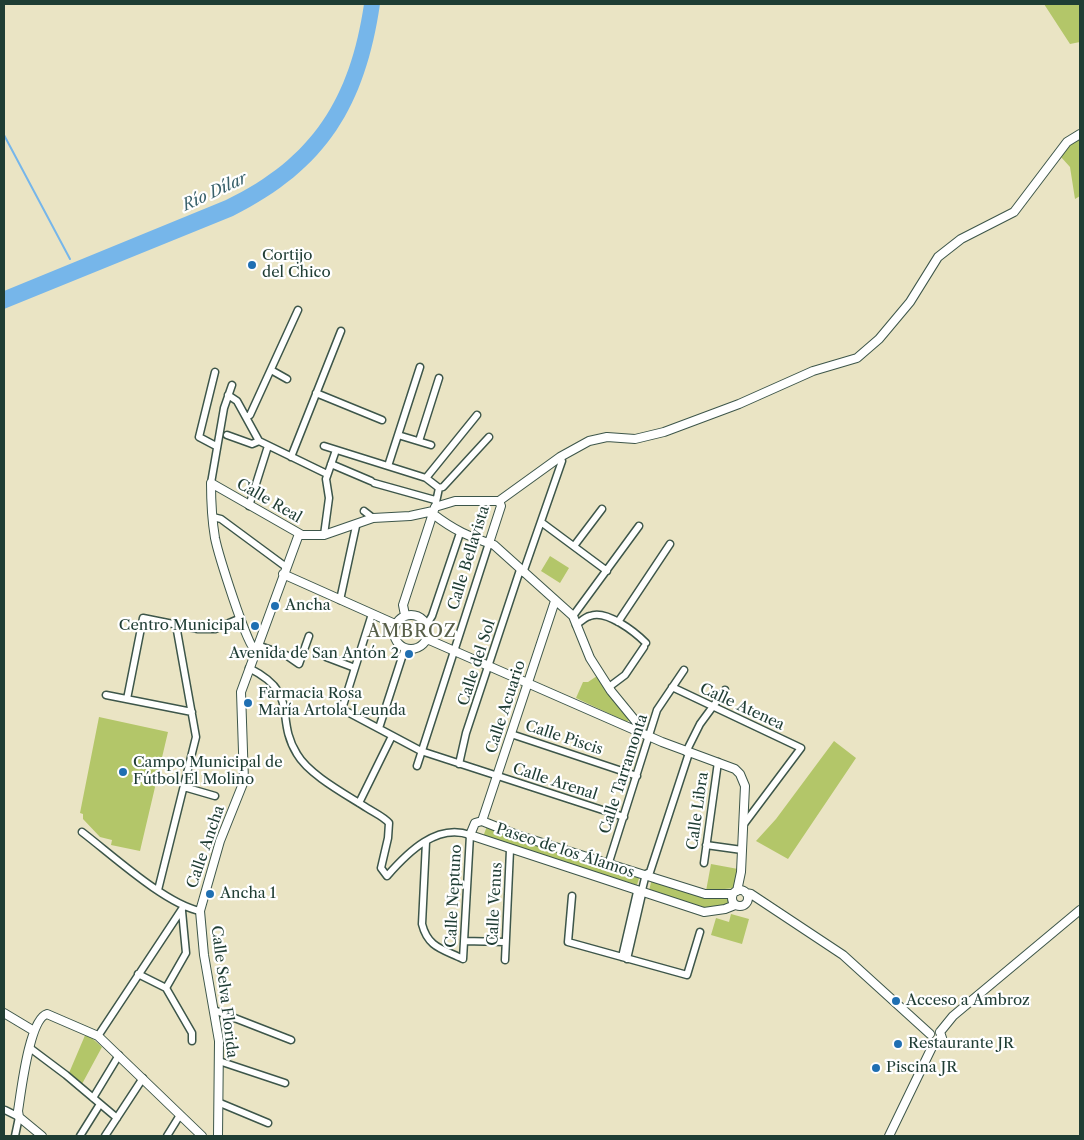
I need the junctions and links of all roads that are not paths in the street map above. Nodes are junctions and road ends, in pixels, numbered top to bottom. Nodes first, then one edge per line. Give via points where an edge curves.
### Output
1 (1080, 134) edge
2 (298, 310) dead end
3 (341, 332) dead end
4 (420, 367) dead end
5 (271, 370) junction
6 (215, 372) dead end
7 (287, 378) dead end
8 (439, 378) dead end
9 (232, 385) dead end
10 (316, 393) junction
11 (228, 395) junction
12 (477, 415) dead end
13 (247, 417) junction
14 (382, 420) dead end
15 (398, 434) junction
16 (227, 435) dead end
17 (489, 437) dead end
18 (419, 441) junction
19 (259, 442) junction
20 (431, 445) dead end
21 (216, 446) junction
22 (268, 446) junction
23 (324, 446) dead end
24 (336, 450) junction
25 (291, 456) junction
26 (560, 456) junction
27 (331, 464) junction
28 (388, 466) junction
29 (327, 474) junction
30 (426, 478) junction
31 (211, 484) junction
32 (439, 488) junction
33 (499, 500) junction
34 (249, 506) junction
35 (434, 508) junction
36 (602, 509) dead end
37 (364, 510) dead end
38 (213, 517) junction
39 (373, 518) junction
40 (541, 522) junction
41 (356, 526) junction
42 (639, 526) dead end
43 (460, 533) junction
44 (299, 534) junction
45 (324, 535) junction
46 (489, 543) junction
47 (670, 544) dead end
48 (574, 546) junction
49 (284, 570) junction
50 (607, 570) junction
51 (522, 571) junction
52 (340, 600) junction
53 (555, 601) junction
54 (372, 614) junction
55 (405, 615) junction
56 (573, 616) junction
57 (241, 618) junction
58 (618, 622) junction
59 (395, 624) junction
60 (427, 624) junction
61 (176, 625) junction
62 (576, 625) junction
63 (309, 636) dead end
64 (427, 639) junction
65 (256, 648) junction
66 (405, 648) junction
67 (454, 651) junction
68 (326, 657) dead end
69 (489, 666) junction
70 (249, 668) junction
71 (354, 668) junction
72 (684, 670) dead end
73 (528, 682) junction
74 (608, 686) junction
75 (672, 687) junction
76 (724, 690) dead end
77 (106, 695) dead end
78 (127, 699) junction
79 (712, 706) junction
80 (192, 712) junction
81 (379, 728) junction
82 (638, 730) junction
83 (511, 734) junction
84 (392, 736) junction
85 (649, 736) junction
86 (421, 751) junction
87 (688, 753) junction
88 (718, 762) junction
89 (459, 764) junction
90 (417, 766) dead end
91 (497, 776) junction
92 (637, 776) junction
93 (184, 787) junction
94 (215, 796) dead end
95 (359, 803) junction
96 (624, 817) junction
97 (484, 822) junction
98 (744, 824) junction
99 (82, 832) dead end
100 (470, 835) junction
101 (479, 838) junction
102 (426, 842) junction
103 (706, 845) junction
104 (510, 850) junction
105 (742, 850) junction
106 (609, 862) junction
107 (704, 863) dead end
108 (646, 874) junction
109 (158, 890) junction
110 (642, 890) junction
111 (742, 894) junction
112 (572, 896) dead end
113 (734, 905) junction
114 (181, 910) junction
115 (200, 910) junction
116 (1080, 910) edge
117 (700, 932) dead end
118 (464, 941) junction
119 (505, 942) junction
120 (625, 958) junction
121 (504, 960) dead end
122 (138, 974) junction
123 (166, 988) junction
124 (214, 1010) junction
125 (4, 1013) edge
126 (34, 1031) junction
127 (940, 1032) junction
128 (930, 1034) junction
129 (98, 1036) junction
130 (291, 1040) dead end
131 (192, 1041) dead end
132 (933, 1045) junction
133 (30, 1048) junction
134 (119, 1055) junction
135 (219, 1061) junction
136 (143, 1078) junction
137 (285, 1083) dead end
138 (93, 1098) junction
139 (220, 1103) junction
140 (100, 1104) junction
141 (5, 1110) dead end
142 (180, 1115) junction
143 (19, 1117) junction
144 (117, 1118) junction
145 (268, 1123) dead end
146 (38, 1135) edge
147 (15, 1136) edge
148 (80, 1136) edge
149 (105, 1136) edge
150 (167, 1136) edge
151 (202, 1136) edge
152 (218, 1136) edge
153 (888, 1136) edge

1 - 26 street via 1067,142 1014,212 961,239 938,257 910,302 879,339 857,358 813,371 739,404 664,432 635,439 607,437 588,441
2 - 5 street
3 - 10 street
4 - 15 street
5 - 7 street
5 - 13 street
6 - 21 street via 199,437
8 - 18 street
9 - 11 street
10 - 14 street
10 - 25 street
11 - 13 street via 237,401
11 - 21 street
12 - 30 street
13 - 19 street
15 - 18 street
15 - 28 street
16 - 19 street via 252,444
17 - 32 street
18 - 20 street
19 - 22 street
21 - 31 street
22 - 25 street
22 - 34 street
23 - 24 street
24 - 27 street
24 - 28 street
25 - 29 street
26 - 33 street
26 - 40 street, Calle del Sol via 562,461
27 - 29 street
27 - 35 street
28 - 30 street
29 - 45 street via 329,498
30 - 32 street
31 - 34 street, Calle Real
31 - 38 street
32 - 35 street
33 - 35 street, Calle Real via 455,502
33 - 46 street, Calle Bellavista via 501,506
34 - 44 street, Calle Real
35 - 39 street, Calle Real via 410,516
35 - 43 street
35 - 55 street via 403,605
36 - 48 street
37 - 39 street
38 - 49 street via 221,519
38 - 57 street via 215,539
39 - 41 street, Calle Real
40 - 48 street
40 - 51 street, Calle del Sol
41 - 45 street, Calle Real
41 - 52 street
42 - 50 street
43 - 46 street via 484,544
43 - 60 street
44 - 45 street, Calle Real
44 - 49 street, Calle Ancha
46 - 51 street
46 - 67 street, Calle Bellavista
47 - 58 street
48 - 50 street
49 - 52 street
49 - 65 street, Calle Ancha
50 - 56 street
51 - 53 street
51 - 69 street, Calle del Sol
52 - 54 street
53 - 56 street
53 - 73 street, Calle Acuario
54 - 59 street
54 - 71 street
55 - 59 street
55 - 60 street via 420,616
56 - 62 street
57 - 61 street via 215,629
57 - 65 street
58 - 62 street via 590,615
58 - 74 street via 634,631 645,645 626,672
59 - 66 street via 395,639
60 - 64 street
61 - 78 street via 143,618
61 - 80 street
62 - 74 street via 590,658
63 - 65 street via 299,664 286,656
64 - 66 street via 418,648
64 - 67 street
65 - 70 street, Calle Ancha
66 - 81 street
67 - 69 street
67 - 86 street, Calle Bellavista
68 - 71 street
69 - 73 street
69 - 89 street, Calle del Sol
70 - 95 street via 263,676 282,696 287,733 302,761
70 - 115 street, Calle Ancha via 241,692 244,781 220,841
71 - 81 street, Calle Arenal via 342,709
72 - 75 street, Calle Tarramonta
73 - 82 street
73 - 83 street, Calle Acuario
74 - 82 street via 638,724
75 - 79 street, Calle Atenea
75 - 85 street, Calle Tarramonta via 657,710
76 - 79 street
77 - 78 street
78 - 80 street
79 - 87 street
79 - 98 street, Calle Atenea via 800,748
80 - 93 street via 196,737
81 - 84 street, Calle Arenal
82 - 85 street
83 - 91 street, Calle Acuario
83 - 92 street, Calle Piscis
84 - 86 street, Calle Arenal
84 - 95 street
85 - 87 street
85 - 92 street, Calle Tarramonta
86 - 89 street, Calle Arenal
86 - 90 street, Calle Bellavista
87 - 88 street
87 - 108 street via 650,872
88 - 98 street via 735,769 744,780
88 - 103 street, Calle Libra
89 - 91 street, Calle Arenal
91 - 96 street, Calle Arenal
91 - 97 street, Calle Acuario
92 - 96 street, Calle Tarramonta
93 - 94 street
93 - 109 street
95 - 102 street via 389,823 380,868 387,876 408,852
96 - 106 street, Calle Tarramonta
97 - 100 street via 475,823
97 - 101 street, Calle Acuario
97 - 106 street, Paseo de los Álamos
98 - 105 street
99 - 109 street
100 - 101 street, Paseo de los Álamos
100 - 102 street via 453,830
100 - 118 street, Calle Neptuno
101 - 104 street, Paseo de los Álamos
102 - 118 street, Calle Neptuno via 422,924 425,937 431,944 463,959
103 - 105 street
103 - 107 street, Calle Libra
104 - 110 street, Paseo de los Álamos
104 - 119 street, Calle Venus
105 - 111 street
106 - 108 street, Paseo de los Álamos
108 - 110 street, Paseo de los Álamos
108 - 111 street, Paseo de los Álamos via 705,894
109 - 114 street
110 - 113 street, Paseo de los Álamos via 704,912
110 - 120 street
111 - 113 street via 732,900
111 - 113 street, Paseo de los Álamos via 744,906
111 - 128 street via 757,899 843,956
112 - 120 street via 568,942
114 - 115 street
114 - 122 street
114 - 123 street via 186,953
115 - 124 street, Calle Selva Florida
116 - 127 street via 953,1016
117 - 120 street via 686,975
118 - 119 street
119 - 121 street, Calle Venus
122 - 123 street
122 - 129 street
123 - 131 street via 192,1033
124 - 130 street
124 - 135 street, Calle Selva Florida
125 - 126 street
126 - 129 street via 47,1014
126 - 133 street
127 - 128 street
127 - 132 street via 943,1040 939,1045
128 - 132 street via 929,1040
129 - 134 street
132 - 153 street
133 - 138 street
133 - 143 street
134 - 136 street
134 - 138 street
135 - 137 street
135 - 139 street, Calle Selva Florida
136 - 142 street
136 - 144 street
138 - 140 street
139 - 145 street
139 - 152 street, Calle Selva Florida
140 - 144 street
140 - 148 street
141 - 143 street
142 - 150 street
142 - 151 street
143 - 146 street
143 - 147 street
144 - 149 street

